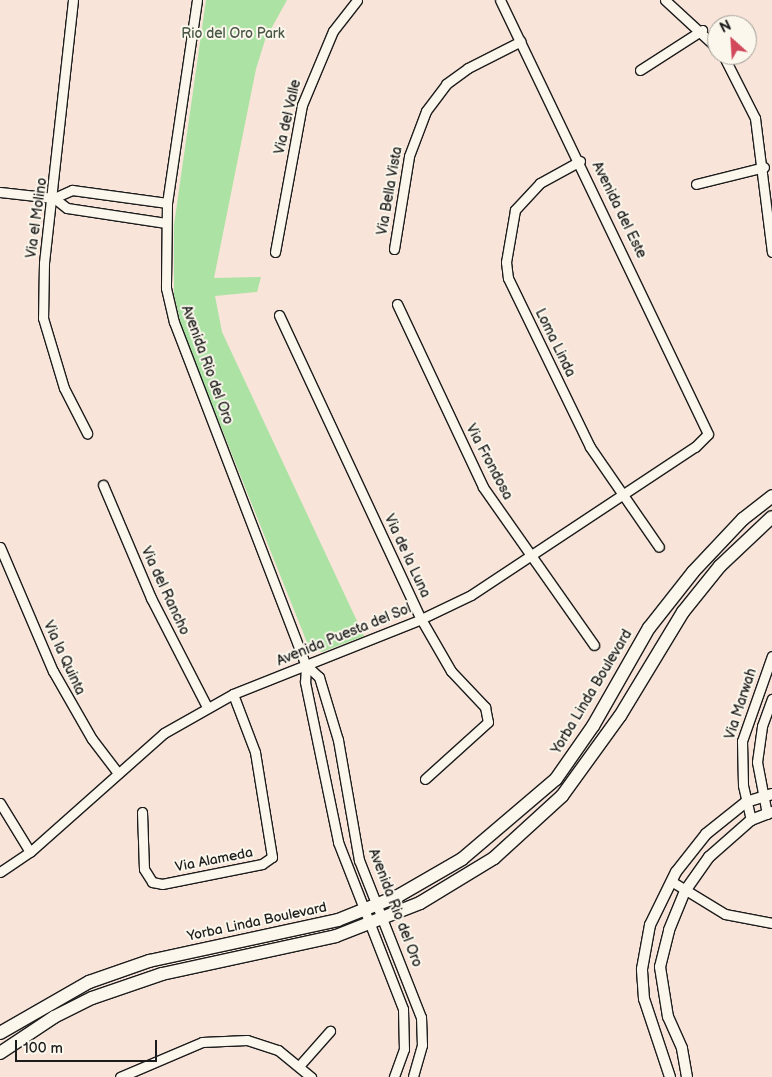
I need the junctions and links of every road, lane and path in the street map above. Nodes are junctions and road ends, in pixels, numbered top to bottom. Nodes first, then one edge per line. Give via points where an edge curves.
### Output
1 (73, 0) edge
2 (197, 0) edge
3 (357, 0) edge
4 (500, 0) edge
5 (670, 2) edge
6 (702, 30) junction
7 (707, 36) edge
8 (521, 41) junction
9 (727, 65) edge
10 (640, 70) dead end
11 (580, 161) junction
12 (764, 167) junction
13 (696, 184) dead end
14 (0, 192) edge
15 (54, 198) junction
16 (167, 203) junction
17 (769, 219) edge
18 (166, 223) junction
19 (394, 249) dead end
20 (275, 252) dead end
21 (772, 252) edge
22 (396, 304) dead end
23 (279, 315) dead end
24 (87, 433) dead end
25 (708, 434) joint
26 (103, 485) dead end
27 (621, 495) junction
28 (772, 496) edge
29 (772, 517) edge
30 (0, 547) edge
31 (659, 547) dead end
32 (531, 558) junction
33 (422, 620) junction
34 (594, 645) dead end
35 (772, 656) edge
36 (306, 665) junction
37 (233, 694) junction
38 (772, 699) edge
39 (207, 707) junction
40 (118, 773) junction
41 (425, 779) dead end
42 (772, 794) edge
43 (761, 796) junction
44 (746, 802) junction
45 (0, 803) edge
46 (142, 812) dead end
47 (770, 813) edge
48 (751, 820) junction
49 (30, 852) junction
50 (0, 872) edge
51 (671, 881) junction
52 (686, 891) junction
53 (377, 905) junction
54 (362, 911) junction
55 (383, 919) junction
56 (772, 923) edge
57 (367, 925) junction
58 (47, 1003) junction
59 (54, 1016) junction
60 (330, 1031) dead end
61 (0, 1033) edge
62 (0, 1053) edge
63 (299, 1066) junction
64 (120, 1077) edge
65 (311, 1077) edge
66 (394, 1077) edge
67 (413, 1077) edge
68 (670, 1077) edge
69 (687, 1077) edge

1 - 15 street, Via el Molino
2 - 16 street, Avenida Rio del Oro
3 - 20 street, Via del Valle via 332,31 302,104
4 - 8 street, Avenida del Este
5 - 6 street
6 - 7 street
6 - 10 street
8 - 11 street, Avenida del Este
8 - 19 street, Via Bella Vista via 468,68 446,84 426,111 409,156
9 - 12 street via 756,118
11 - 25 street, Avenida del Este
11 - 27 street, Loma Linda via 540,183 515,210 506,262 508,278 590,447
12 - 13 street
12 - 17 street
14 - 15 street
15 - 16 street via 72,190
15 - 18 street via 67,208
15 - 24 street, Via el Molino via 44,263 43,318 64,388
16 - 18 street, Avenida Rio del Oro
17 - 21 street
18 - 36 street, Avenida Rio del Oro via 166,288 174,322
22 - 32 street, Via Frondosa via 483,487
23 - 33 street, Via de la Luna
25 - 27 street, Avenida Puesta del Sol via 695,447
26 - 39 street, Via del Rancho via 151,598
27 - 31 street, Loma Linda
27 - 32 street, Avenida Puesta del Sol
28 - 53 main road, Yorba Linda Boulevard via 743,519 693,572 649,628 593,726 556,779 462,859
29 - 55 main road via 720,566 683,612 620,716 562,796 494,858 455,884
30 - 40 street, Via la Quinta via 74,711
32 - 33 street, Avenida Puesta del Sol
32 - 34 street, Via Frondosa
33 - 36 street, Avenida Puesta del Sol
33 - 41 street, Via de la Luna via 451,671 485,707 488,722
35 - 44 street, Via Marwah via 742,741
36 - 37 street, Avenida Puesta del Sol
36 - 53 street, Avenida Rio del Oro via 319,677 338,740 360,860
36 - 54 street, Avenida Rio del Oro via 304,682 338,842
37 - 39 street, Avenida Puesta del Sol
37 - 46 street, Via Alameda via 255,752 272,857 253,866 162,884 152,882 144,869
38 - 43 street, Via Marwah via 758,744
39 - 40 street, Avenida Puesta del Sol via 164,733
40 - 49 street, Avenida Puesta del Sol
42 - 43 street
43 - 44 street
43 - 47 street, Via Marwah
44 - 48 street, Via Marwah
44 - 51 street via 706,834
45 - 49 street
47 - 48 street
48 - 52 street via 709,857
49 - 50 street, Avenida Puesta del Sol
51 - 52 street
51 - 68 street via 650,926 642,970 645,1005
52 - 56 street via 725,914
52 - 69 street via 660,967 668,1017 682,1048
53 - 54 main road, Yorba Linda Boulevard
53 - 55 street, Avenida Rio del Oro
54 - 57 street, Avenida Rio del Oro
54 - 58 main road, Yorba Linda Boulevard via 285,933 149,961 89,982
55 - 57 main road
55 - 67 street, Avenida Rio del Oro via 421,1017 422,1045
57 - 59 main road via 131,982
57 - 66 street, Avenida Rio del Oro via 403,1009 404,1048
58 - 59 main road
58 - 61 main road, Yorba Linda Boulevard
59 - 62 main road
60 - 63 street
63 - 64 street via 278,1050 247,1040 202,1042
63 - 65 street

